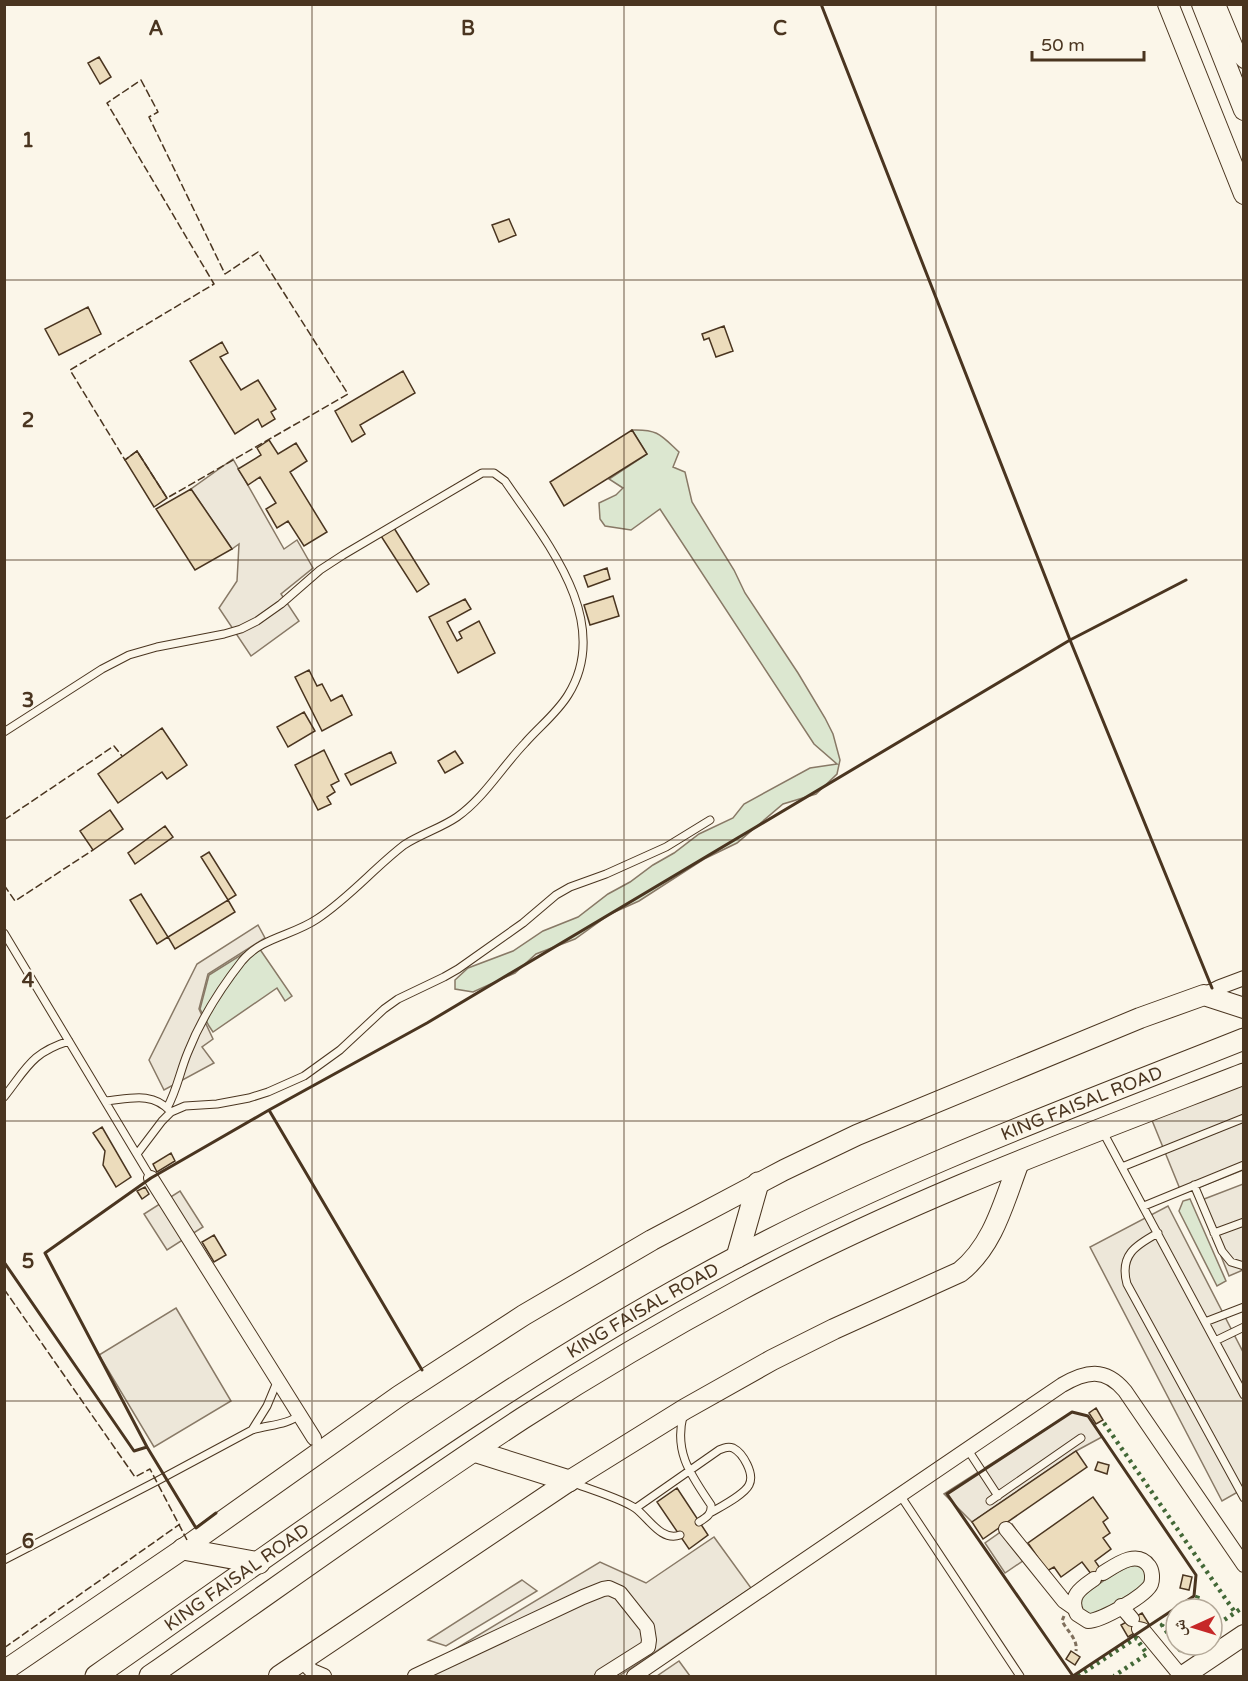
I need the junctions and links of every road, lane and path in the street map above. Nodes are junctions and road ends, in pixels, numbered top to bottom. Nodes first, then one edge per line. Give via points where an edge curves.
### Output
1 (1168, 4) edge
2 (1202, 4) edge
3 (1218, 4) edge
4 (1244, 60) edge
5 (1244, 110) edge
6 (1244, 194) edge
7 (4, 732) edge
8 (710, 820) dead end
9 (4, 933) edge
10 (1244, 978) edge
11 (1204, 995) junction
12 (1244, 1008) edge
13 (1244, 1039) edge
14 (69, 1041) junction
15 (1244, 1074) edge
16 (4, 1097) edge
17 (105, 1101) junction
18 (169, 1110) junction
19 (1244, 1118) edge
20 (1102, 1129) junction
21 (137, 1154) junction
22 (1019, 1162) junction
23 (1244, 1165) edge
24 (1122, 1167) junction
25 (152, 1178) joint
26 (758, 1184) junction
27 (1194, 1185) junction
28 (1144, 1206) junction
29 (1244, 1222) edge
30 (1158, 1233) junction
31 (1214, 1233) junction
32 (737, 1257) junction
33 (1244, 1266) edge
34 (1244, 1306) edge
35 (1205, 1322) junction
36 (1244, 1327) edge
37 (1215, 1341) junction
38 (278, 1381) junction
39 (1244, 1395) edge
40 (685, 1409) junction
41 (299, 1415) junction
42 (252, 1430) junction
43 (314, 1438) dead end
44 (1081, 1438) dead end
45 (968, 1450) junction
46 (474, 1451) junction
47 (688, 1471) junction
48 (569, 1481) junction
49 (900, 1495) junction
50 (998, 1496) junction
51 (1244, 1498) edge
52 (990, 1501) dead end
53 (636, 1508) junction
54 (710, 1513) junction
55 (699, 1522) dead end
56 (1006, 1529) dead end
57 (680, 1535) dead end
58 (183, 1549) junction
59 (4, 1560) edge
60 (258, 1563) junction
61 (1244, 1565) edge
62 (1125, 1604) junction
63 (1074, 1608) junction
64 (1244, 1635) edge
65 (302, 1661) junction
66 (4, 1671) edge
67 (96, 1677) edge
68 (150, 1677) edge
69 (279, 1677) edge
70 (324, 1677) edge
71 (415, 1677) edge
72 (602, 1677) edge
73 (634, 1677) edge
74 (1020, 1677) edge
75 (1182, 1677) edge

1 - 6 street
2 - 5 street
3 - 4 street
7 - 18 lane via 129,655 224,634 257,621 320,570 482,473 505,481 569,580 584,642 577,677 568,695 468,808 404,845 318,918 270,939 247,956 204,1017
8 - 18 lane via 666,847 556,895 458,969 384,1009 340,1050 304,1076 249,1098
9 - 14 lane
10 - 11 street
11 - 12 street
11 - 26 street via 857,1135
13 - 32 main road, KING FAISAL ROAD via 909,1173
14 - 16 lane via 37,1057
14 - 17 lane
15 - 20 main road, KING FAISAL ROAD
17 - 18 lane via 148,1098
17 - 21 lane
18 - 21 lane
19 - 24 lane
20 - 22 main road, KING FAISAL ROAD
20 - 24 lane
21 - 25 lane
22 - 40 street via 985,1245 960,1272 803,1344
22 - 46 main road, KING FAISAL ROAD via 859,1231 742,1289 598,1372
23 - 27 lane
24 - 28 lane
25 - 38 street
26 - 32 main road
26 - 58 street via 588,1276 461,1354
27 - 28 lane
27 - 31 lane
28 - 30 lane
29 - 31 lane
30 - 35 lane
30 - 51 lane via 1139,1243 1129,1254 1127,1284
31 - 33 lane via 1226,1257
32 - 60 main road, KING FAISAL ROAD via 507,1391
34 - 35 lane
35 - 37 lane
36 - 37 lane
37 - 39 lane
38 - 41 street
38 - 42 lane
40 - 47 lane via 681,1441
40 - 48 street
41 - 42 lane
41 - 43 street
42 - 59 lane
44 - 50 lane
45 - 49 street
45 - 50 lane
45 - 61 street via 1073,1379 1087,1374 1104,1375 1125,1391
46 - 48 main road
46 - 68 main road, KING FAISAL ROAD
47 - 53 lane
47 - 54 lane via 711,1504
47 - 54 lane via 728,1447 737,1451 750,1470 748,1487
48 - 53 lane
48 - 65 street
49 - 73 street
49 - 74 lane
50 - 52 lane
53 - 57 lane via 665,1535
54 - 55 lane
56 - 63 street via 1064,1601
58 - 60 main road
58 - 66 street
60 - 67 main road, KING FAISAL ROAD
62 - 63 street via 1095,1621 1082,1619
62 - 63 street via 1151,1584 1152,1571 1138,1558 1131,1558 1078,1591
62 - 75 street
64 - 75 street
65 - 69 street
65 - 70 street
71 - 72 street via 583,1596 609,1588 620,1593 647,1627 649,1640 648,1647

